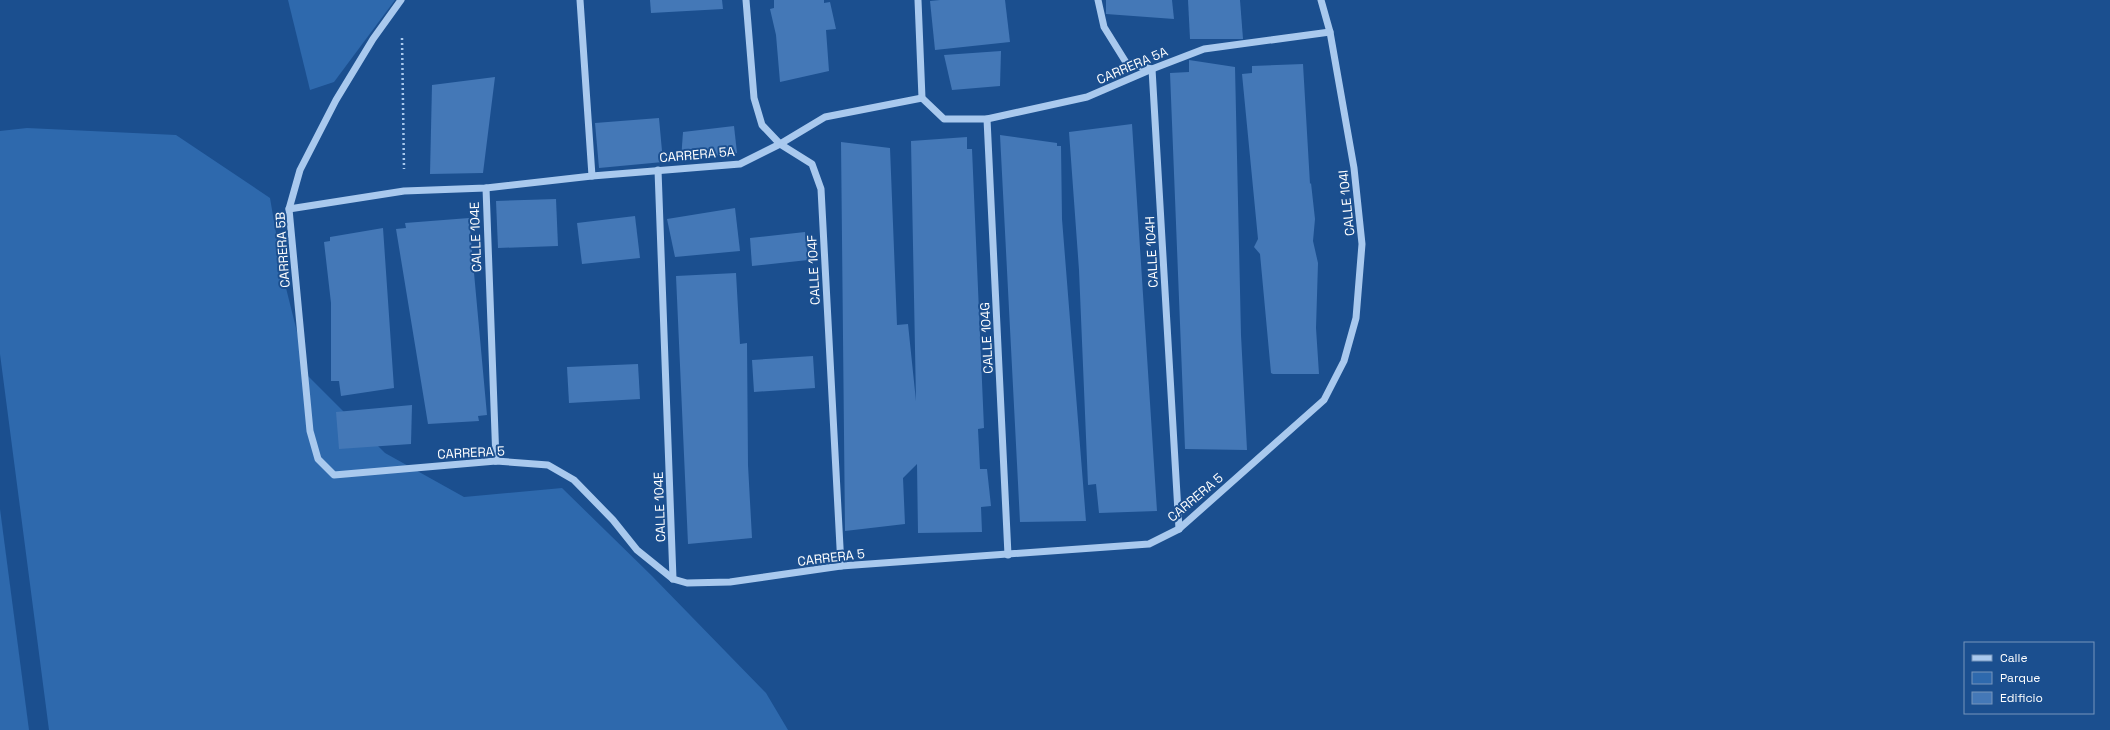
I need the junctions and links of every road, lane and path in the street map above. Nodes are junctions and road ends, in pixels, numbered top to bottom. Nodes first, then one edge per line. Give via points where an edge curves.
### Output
1 (402, 0) edge
2 (580, 0) edge
3 (746, 0) edge
4 (918, 0) edge
5 (1098, 0) edge
6 (1321, 0) edge
7 (402, 32) dead end
8 (1330, 32) junction
9 (1152, 69) junction
10 (922, 98) junction
11 (987, 119) junction
12 (780, 144) junction
13 (658, 170) junction
14 (592, 176) junction
15 (486, 188) junction
16 (404, 191) junction
17 (289, 209) junction
18 (1324, 400) joint
19 (496, 461) junction
20 (334, 475) joint
21 (1179, 529) junction
22 (1008, 555) junction
23 (841, 566) junction
24 (673, 579) junction

1 - 17 street, CARRERA 5B via 373,39 336,100 300,170
2 - 14 street
3 - 12 street, CALLE 104F via 754,98 762,125
4 - 10 street
5 - 9 street via 1104,27 1128,64
6 - 8 street, CALLE 104I
7 - 16 path
8 - 9 street, CARRERA 5A via 1204,49
8 - 18 street, CALLE 104I via 1354,168 1362,244 1356,318 1344,361
9 - 11 street, CARRERA 5A via 1087,98
9 - 21 street, CALLE 104H
10 - 11 street, CARRERA 5A via 944,119
10 - 12 street, CARRERA 5A via 825,117
11 - 22 street, CALLE 104G
12 - 13 street, CARRERA 5A via 740,164
12 - 23 street, CALLE 104F via 812,164 821,189
13 - 14 street, CARRERA 5A
13 - 24 street, CALLE 104E
14 - 15 street, CARRERA 5A
15 - 16 street, CALLE 104E
15 - 19 street, CALLE 104E
16 - 17 street, CALLE 104E
17 - 20 street, CARRERA 5B via 310,431 318,459
18 - 21 street, CARRERA 5
19 - 20 street, CARRERA 5
19 - 24 street, CARRERA 5 via 548,465 574,480 613,520 637,550
21 - 22 street, CARRERA 5 via 1149,544
22 - 23 street, CARRERA 5
23 - 24 street, CARRERA 5 via 730,582 687,583

